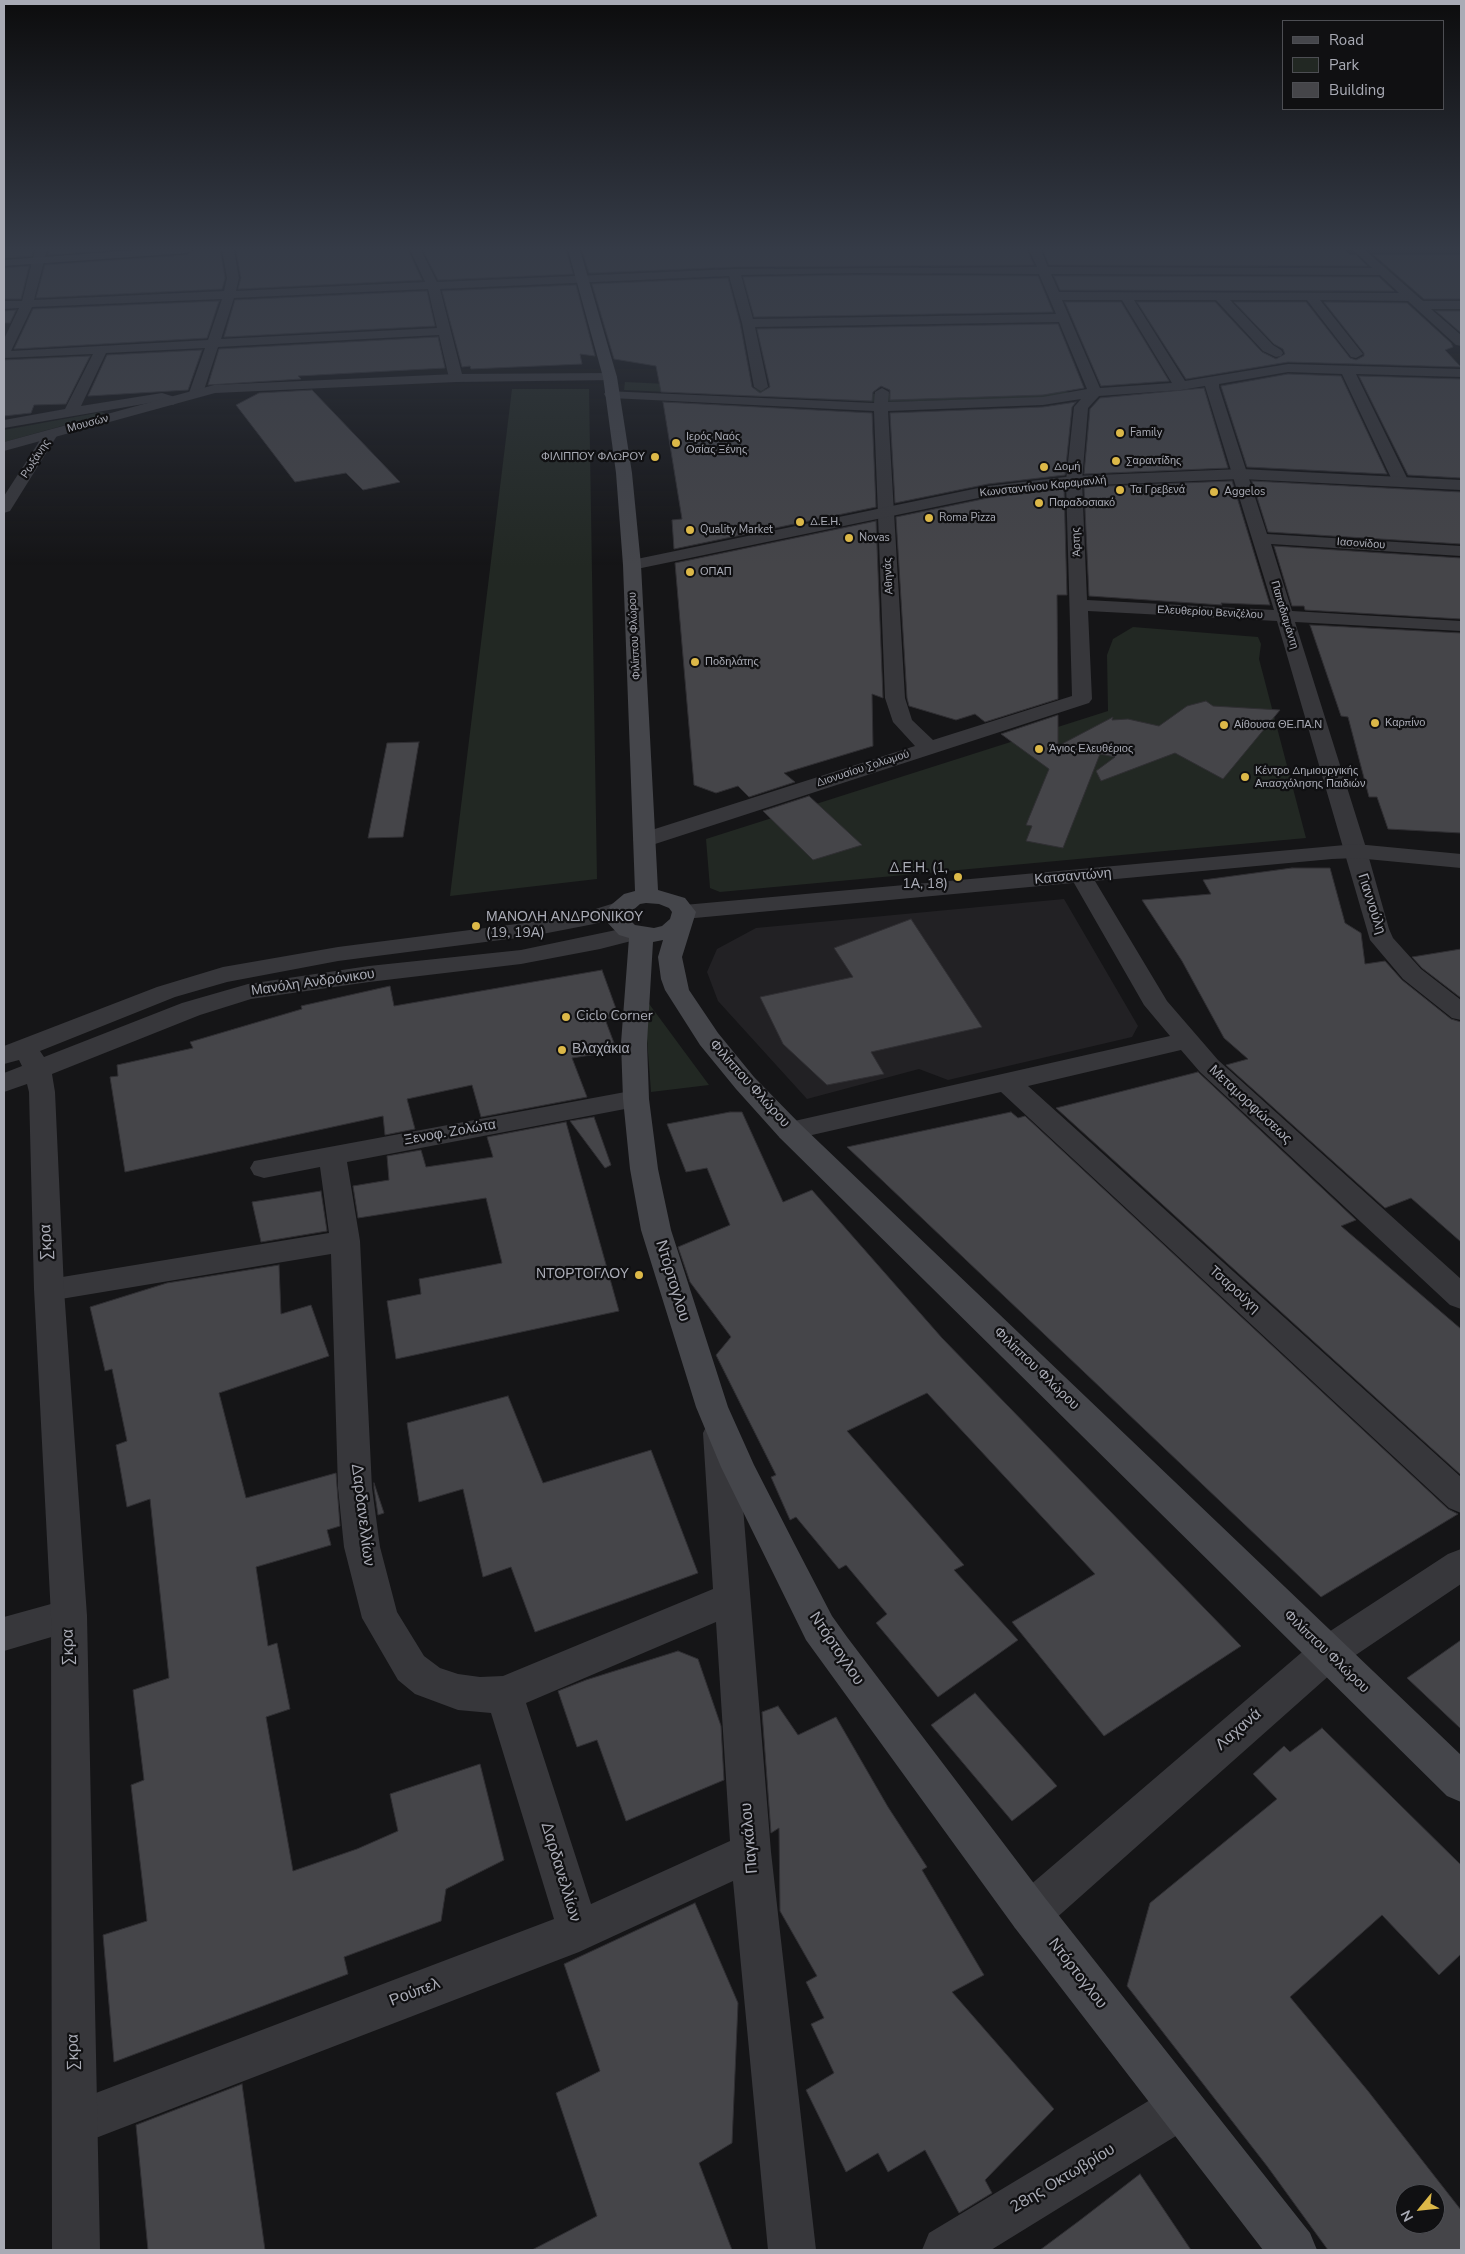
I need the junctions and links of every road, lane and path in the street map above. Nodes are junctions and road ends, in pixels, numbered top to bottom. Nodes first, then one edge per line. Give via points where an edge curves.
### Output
1 (99, 355) edge
2 (209, 355) edge
3 (450, 355) edge
4 (604, 355) edge
5 (757, 355) edge
6 (1079, 355) edge
7 (1162, 355) edge
8 (1271, 355) edge
9 (1346, 368) junction
10 (1461, 374) edge
11 (610, 377) junction
12 (456, 378) junction
13 (628, 378) dead end
14 (1213, 380) junction
15 (742, 386) dead end
16 (1048, 386) dead end
17 (1181, 386) junction
18 (864, 391) dead end
19 (1095, 392) junction
20 (196, 393) junction
21 (611, 394) junction
22 (884, 397) junction
23 (173, 401) junction
24 (71, 412) junction
25 (4, 424) edge
26 (51, 434) junction
27 (4, 447) edge
28 (1242, 474) junction
29 (1074, 481) junction
30 (1401, 482) junction
31 (1461, 485) edge
32 (4, 508) edge
33 (886, 512) junction
34 (1260, 538) junction
35 (1461, 551) edge
36 (632, 565) junction
37 (1079, 605) junction
38 (1285, 617) junction
39 (1461, 626) edge
40 (1082, 699) joint
41 (929, 748) junction
42 (644, 840) junction
43 (1356, 851) junction
44 (1461, 861) edge
45 (1081, 876) junction
46 (647, 896) junction
47 (682, 918) junction
48 (632, 925) junction
49 (1461, 1012) edge
50 (1186, 1040) junction
51 (22, 1058) edge
52 (1007, 1082) junction
53 (4, 1083) edge
54 (636, 1099) junction
55 (790, 1131) junction
56 (332, 1154) junction
57 (264, 1168) dead end
58 (345, 1240) junction
59 (49, 1289) junction
60 (1461, 1297) edge
61 (719, 1424) junction
62 (1461, 1498) edge
63 (1461, 1565) edge
64 (732, 1598) junction
65 (69, 1616) junction
66 (4, 1634) edge
67 (1328, 1653) junction
68 (504, 1694) junction
69 (1461, 1782) edge
70 (751, 1852) junction
71 (1030, 1913) junction
72 (579, 1931) junction
73 (1181, 2107) junction
74 (75, 2123) junction
75 (76, 2250) edge
76 (792, 2250) edge
77 (946, 2250) edge
78 (1293, 2250) edge

1 - 24 street
2 - 20 street
3 - 12 street
4 - 11 main road, Φιλίππου Φλώρου
5 - 15 street via 766,387
6 - 19 street
7 - 17 street
8 - 14 street
9 - 10 street
9 - 14 street via 1288,368
9 - 30 street
11 - 12 street, Μουσών
11 - 13 street, Μουσών
11 - 21 main road, Φιλίππου Φλώρου
12 - 20 street, Μουσών via 232,387
14 - 17 street
14 - 28 street, Παπαδιαμάντη via 1212,387
16 - 19 street
17 - 19 street
18 - 22 street
19 - 22 street via 1043,401
19 - 29 street, Άρτης via 1081,407
20 - 23 street, Μουσών
21 - 22 street via 788,404
21 - 36 main road, Φιλίππου Φλώρου via 624,473
22 - 33 street, Αθηνάς
23 - 24 street, Μουσών via 158,398
23 - 26 street, Μουσών
24 - 25 street, Μουσών
26 - 27 street, Μουσών
26 - 32 street, Ρωξάνης
28 - 29 street, Κωνσταντίνου Καραμανλή
28 - 30 street, Κωνσταντίνου Καραμανλή
28 - 34 street, Παπαδιαμάντη
29 - 33 street, Κωνσταντίνου Καραμανλή via 988,491
29 - 37 street, Άρτης
30 - 31 street, Κωνσταντίνου Καραμανλή
33 - 36 street, Κωνσταντίνου Καραμανλή
33 - 41 street, Αθηνάς via 895,698 902,722
34 - 35 street, Ιασoνίδου
34 - 38 street, Παπαδιαμάντη
36 - 42 main road, Φιλίππου Φλώρου
37 - 38 street, Ελευθερίου Βενιζέλου
37 - 40 street, Άρτης
38 - 39 street, Ελευθερίου Βενιζέλου
38 - 43 street, Παπαδιαμάντη
40 - 41 street, Διονυσίου Σολωμού
41 - 42 street, Διονυσίου Σολωμού
42 - 46 main road, Φιλίππου Φλώρου
43 - 44 street, Κατσαντώνη
43 - 45 street, Κατσαντώνη
43 - 49 street, Γιαννούλη via 1370,910 1382,940 1412,974
45 - 47 street, Κατσαντώνη
45 - 50 street, Μεταμορφώσεως via 1157,1005
46 - 47 main road via 671,900 680,906
46 - 48 main road via 632,899
47 - 48 main road via 664,933
47 - 55 main road, Φιλίππου Φλώρου via 670,957 677,990 709,1039
48 - 51 street, Μανόλη Ανδρόνικου via 552,952 248,992
48 - 54 main road, Ντόρτογλου
50 - 52 street
50 - 60 street, Μεταμορφώσεως via 1233,1090
51 - 53 street, Μανόλη Ανδρόνικου
51 - 59 street, Σκρα via 42,1092
52 - 55 street
52 - 62 street, Τσαρούχη
54 - 56 street, Ξενοφ. Ζολώτα
54 - 61 main road, Ντόρτογλου via 644,1169 656,1230
55 - 67 main road, Φιλίππου Φλώρου
56 - 57 street, Ξενοφ. Ζολώτα
56 - 58 street, Δαρδανελλίων
58 - 59 street
58 - 68 street, Δαρδανελλίων via 355,1488 362,1547 380,1618 411,1668 428,1681 458,1692
59 - 65 street, Σκρα
61 - 64 street, Παγκάλου
61 - 71 main road, Ντόρτογλου via 819,1628
63 - 67 street, Λαχανά
64 - 68 street
64 - 70 street, Παγκάλου
65 - 66 street
65 - 74 street, Σκρα
67 - 69 main road, Φιλίππου Φλώρου
67 - 71 street, Λαχανά
68 - 72 street, Δαρδανελλίων
70 - 72 street, Ρούπελ
70 - 76 street, Παγκάλου
71 - 73 main road, Ντόρτογλου
72 - 74 street, Ρούπελ
73 - 77 street, 28ης Οκτωβρίου
73 - 78 main road, Ντόρτογλου
74 - 75 street, Σκρα

